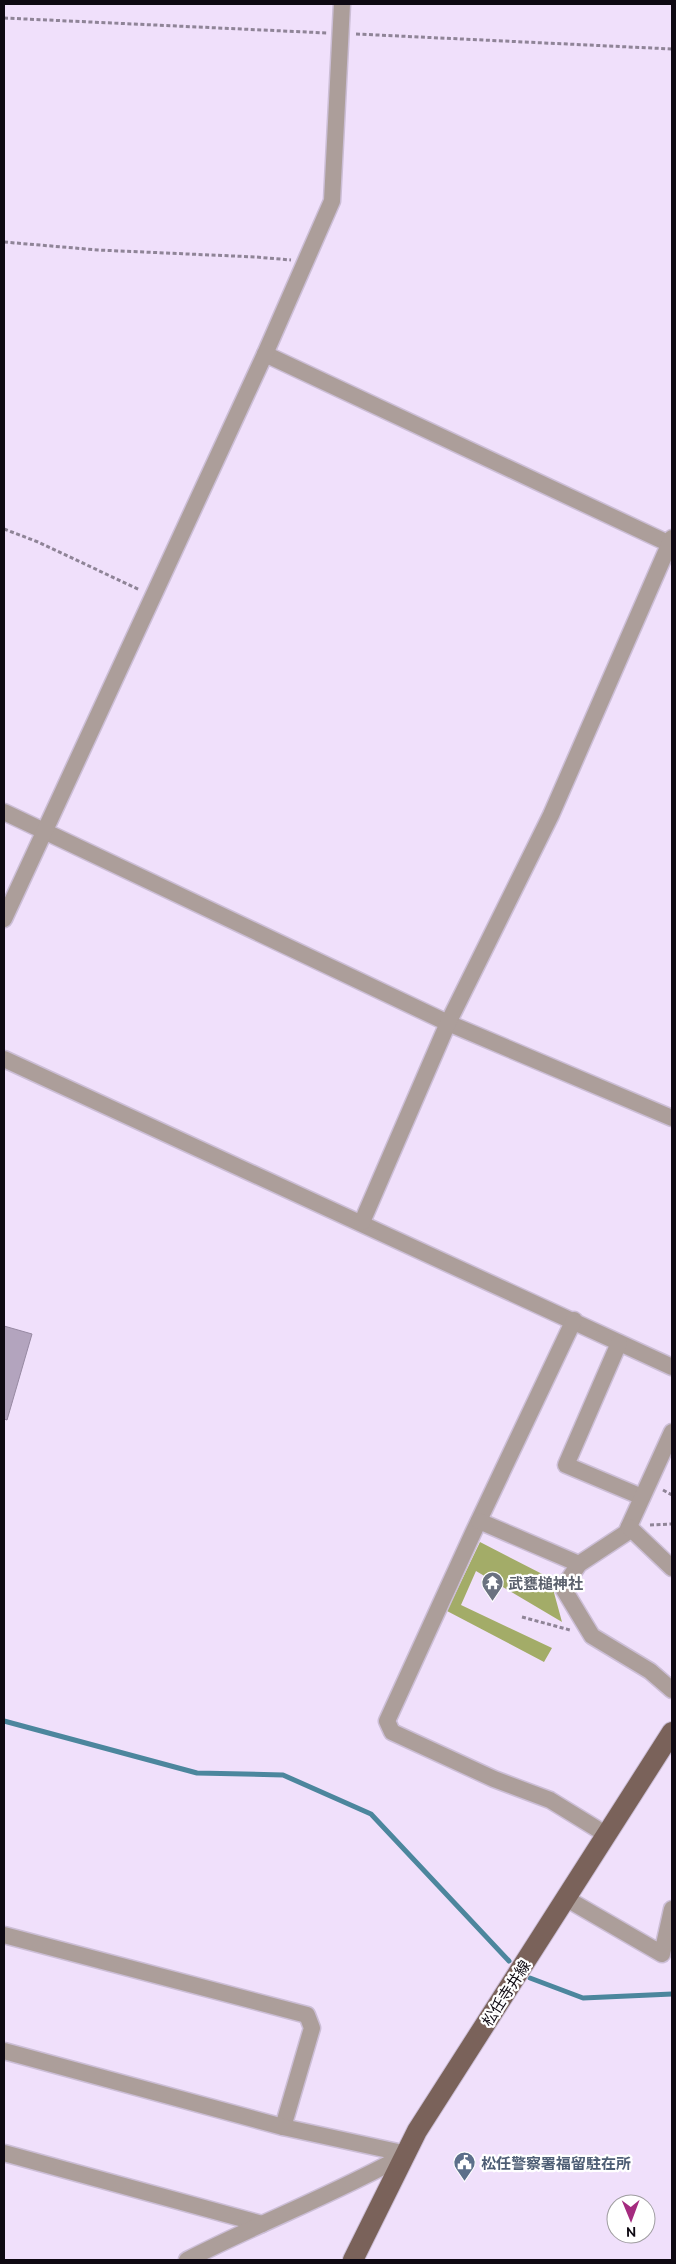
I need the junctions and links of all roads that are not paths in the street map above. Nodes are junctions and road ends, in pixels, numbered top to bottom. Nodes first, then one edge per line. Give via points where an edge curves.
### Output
1 (342, 4) edge
2 (265, 354) junction
3 (671, 542) edge
4 (4, 812) edge
5 (45, 831) junction
6 (4, 919) edge
7 (448, 1023) junction
8 (4, 1059) edge
9 (672, 1118) edge
10 (362, 1222) junction
11 (574, 1320) junction
12 (619, 1343) junction
13 (672, 1366) edge
14 (672, 1432) edge
15 (642, 1498) junction
16 (478, 1521) junction
17 (629, 1527) junction
18 (579, 1564) junction
19 (672, 1568) edge
20 (672, 1690) edge
21 (672, 1732) edge
22 (607, 1835) junction
23 (567, 1899) junction
24 (672, 1909) edge
25 (4, 1935) edge
26 (4, 2051) edge
27 (283, 2127) junction
28 (4, 2153) edge
29 (407, 2154) junction
30 (262, 2224) junction
31 (187, 2260) edge
32 (353, 2260) edge

1 - 2 street via 332,201
2 - 3 street
2 - 5 street
3 - 7 street via 551,815
4 - 5 street
5 - 6 street
5 - 7 street
7 - 9 street
7 - 10 street
8 - 10 street
10 - 11 street
11 - 12 street
11 - 16 street
12 - 13 street
12 - 15 street via 566,1465
14 - 15 street
15 - 17 street
16 - 18 street
16 - 22 street via 387,1721 392,1732 494,1779 550,1800
17 - 18 street via 626,1533
17 - 19 street
18 - 20 street via 563,1588 592,1636 650,1671
21 - 22 main road, 松任寺井線
22 - 23 main road, 松任寺井線
23 - 24 street via 662,1954
23 - 29 main road, 松任寺井線 via 417,2131
25 - 27 street via 307,2015 312,2028
26 - 27 street
27 - 29 street
28 - 30 street
29 - 30 street via 372,2174
29 - 32 main road, 松任寺井線
30 - 31 street

